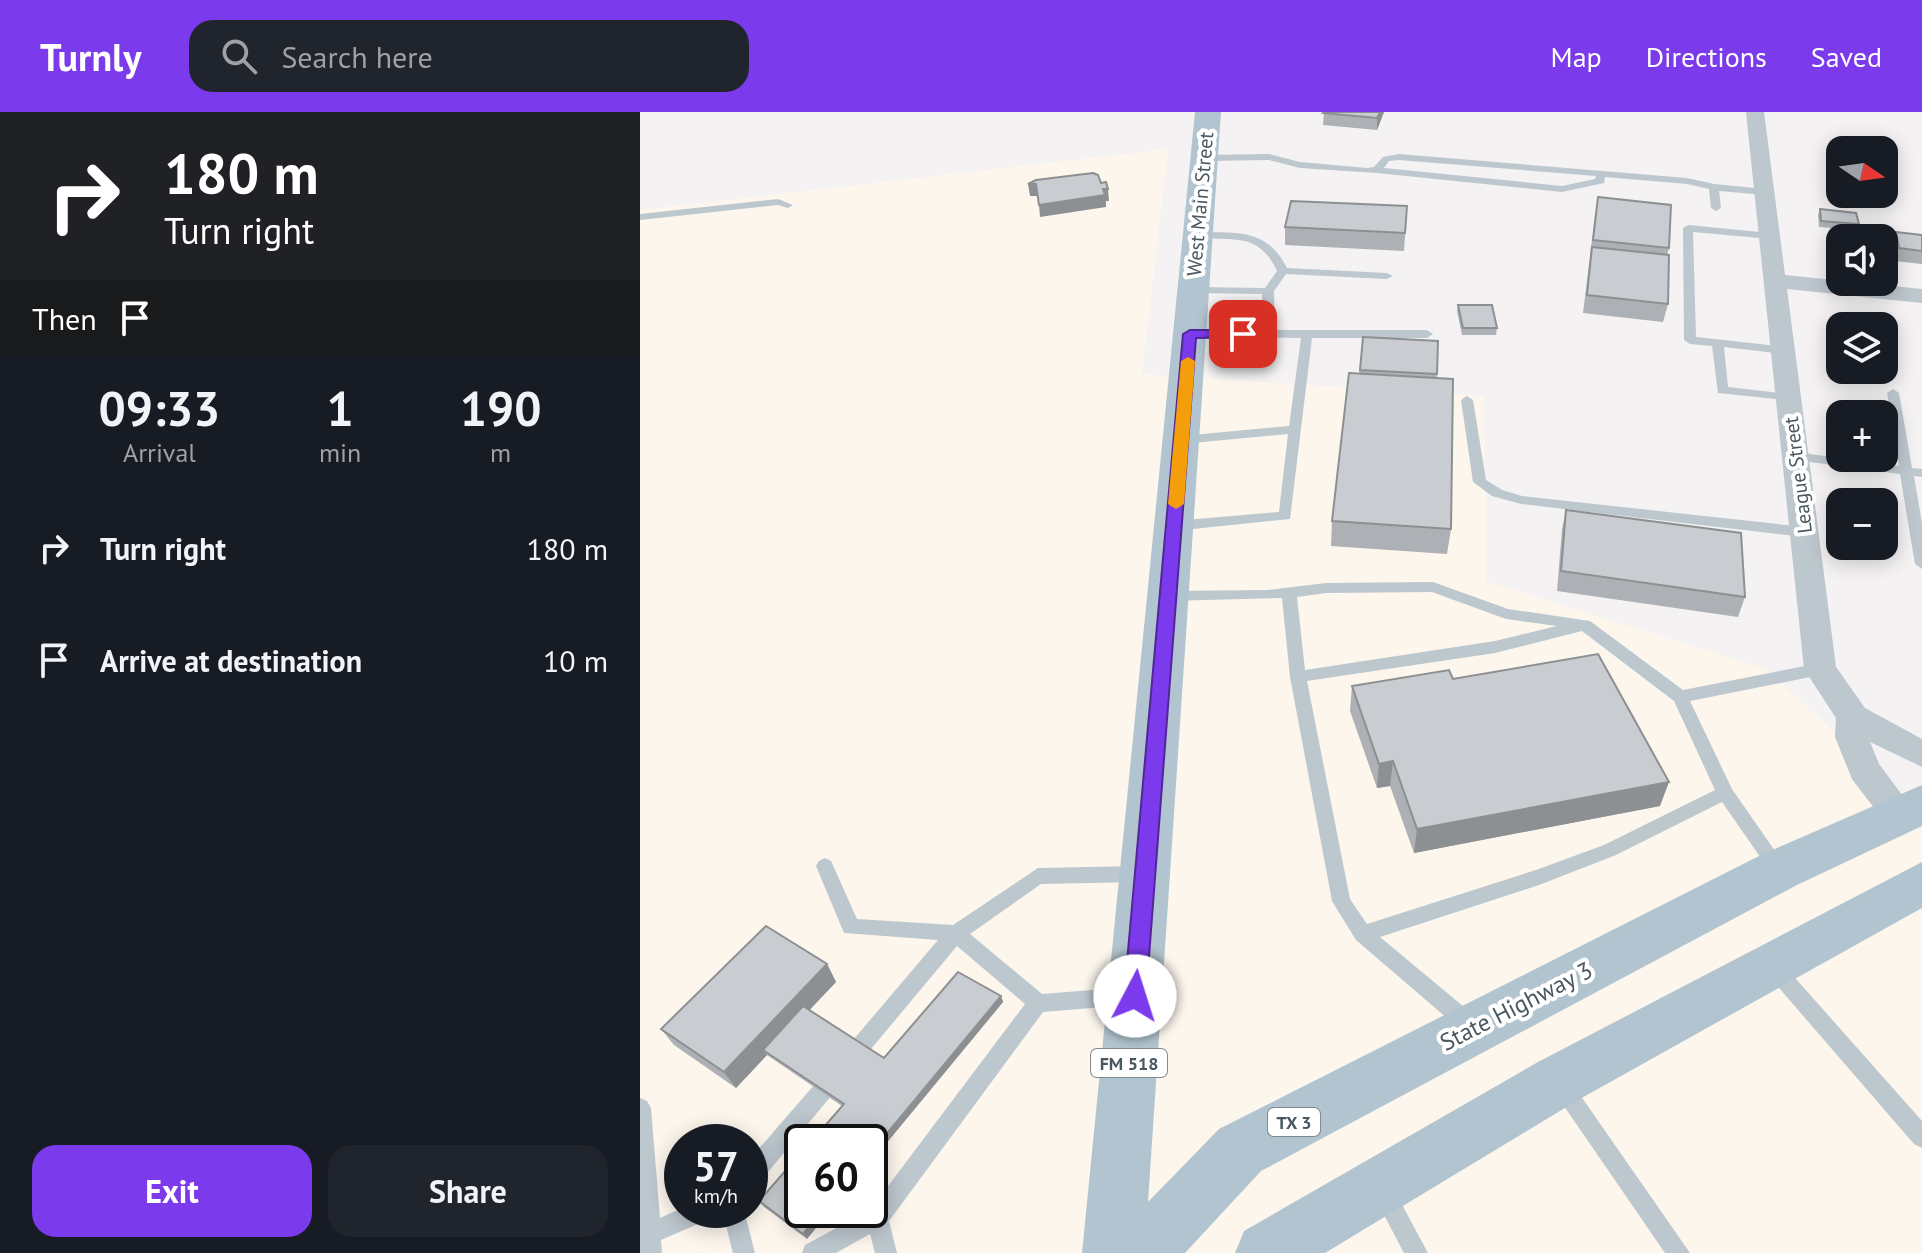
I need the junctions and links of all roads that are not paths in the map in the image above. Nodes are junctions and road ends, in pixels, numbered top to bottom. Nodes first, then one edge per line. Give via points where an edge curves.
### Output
1 (1208, 112) edge
2 (1755, 112) edge
3 (1204, 158) junction
4 (1377, 170) junction
5 (1601, 173) junction
6 (1714, 187) junction
7 (1765, 192) junction
8 (788, 205) dead end
9 (1716, 208) dead end
10 (640, 217) edge
11 (1198, 235) junction
12 (1770, 236) junction
13 (1283, 271) junction
14 (1387, 276) dead end
15 (1775, 281) junction
16 (1193, 290) junction
17 (1268, 291) junction
18 (1922, 296) edge
19 (1190, 334) junction
20 (1269, 334) junction
21 (1307, 334) junction
22 (1427, 334) dead end
23 (1718, 343) junction
24 (1784, 350) junction
25 (1893, 393) dead end
26 (1789, 398) junction
27 (1467, 400) dead end
28 (1295, 429) junction
29 (1181, 440) junction
30 (1795, 456) junction
31 (1905, 471) junction
32 (1922, 473) edge
33 (1174, 526) junction
34 (1804, 532) junction
35 (1922, 564) edge
36 (1289, 592) junction
37 (1169, 596) junction
38 (1585, 625) junction
39 (1820, 669) junction
40 (1298, 677) junction
41 (1680, 697) junction
42 (1853, 717) junction
43 (1922, 754) edge
44 (1725, 793) junction
45 (1910, 809) edge
46 (825, 866) dead end
47 (1779, 870) junction
48 (1146, 874) junction
49 (1922, 883) edge
50 (956, 933) junction
51 (1363, 934) junction
52 (1771, 963) junction
53 (1135, 996) junction
54 (1038, 1003) junction
55 (1473, 1028) junction
56 (1558, 1081) junction
57 (640, 1108) edge
58 (1922, 1137) edge
59 (768, 1155) edge
60 (1379, 1186) junction
61 (888, 1203) edge
62 (675, 1228) edge
63 (738, 1228) edge
64 (859, 1228) edge
65 (880, 1228) edge
66 (650, 1243) edge
67 (744, 1253) edge
68 (813, 1253) edge
69 (886, 1253) edge
70 (1113, 1253) edge
71 (1142, 1253) edge
72 (1266, 1253) edge
73 (1417, 1253) edge
74 (1679, 1253) edge

1 - 3 main road, West Main Street / FM 518
2 - 7 street, League Street
3 - 4 lane via 1269,157 1300,165
3 - 11 main road, West Main Street / FM 518
4 - 5 lane via 1386,159 1399,157
4 - 5 lane via 1562,189 1600,181
5 - 6 lane
6 - 7 lane
6 - 9 lane
7 - 12 street, League Street
8 - 10 lane
11 - 13 lane via 1258,238 1276,254
11 - 16 main road, West Main Street / FM 518
12 - 15 street, League Street
12 - 23 lane via 1688,228 1690,340
13 - 14 lane
13 - 17 lane
15 - 18 street
15 - 24 street, League Street
16 - 17 lane
16 - 19 main road, West Main Street / FM 518
17 - 20 lane
19 - 20 lane
19 - 29 main road, West Main Street / FM 518
20 - 21 lane
21 - 22 lane
21 - 28 lane
23 - 24 lane
23 - 26 lane via 1722,390
24 - 26 street, League Street
25 - 31 lane
26 - 30 street, League Street
27 - 34 lane via 1480,482 1497,493
28 - 29 lane
28 - 33 lane via 1285,516
29 - 33 main road, West Main Street / FM 518
30 - 31 lane
30 - 34 street, League Street
31 - 32 lane
31 - 35 lane
33 - 37 main road, West Main Street / FM 518
34 - 39 street, League Street
36 - 37 lane
36 - 38 lane via 1433,587 1506,614
36 - 40 lane
37 - 48 main road, West Main Street / FM 518
38 - 40 lane via 1495,647
38 - 41 lane
39 - 41 lane
39 - 42 street, League Street
40 - 51 lane via 1341,901
41 - 44 lane
42 - 43 street
42 - 45 street, League Street via 1852,737 1864,770
44 - 47 lane
44 - 51 lane via 1595,856
45 - 47 main road, State Highway 3 / TX 3
46 - 50 lane via 851,927
47 - 55 main road, State Highway 3 / TX 3
48 - 50 lane via 1038,876
48 - 53 main road, West Main Street / FM 518
49 - 52 main road
50 - 54 lane
50 - 59 lane
51 - 55 lane
52 - 56 main road
52 - 58 lane
53 - 54 lane
53 - 70 main road, West Main Street / FM 518
54 - 61 lane
55 - 71 main road, State Highway 3 / TX 3 via 1240,1150
56 - 60 main road
56 - 74 lane
57 - 66 lane
60 - 72 main road
60 - 73 lane
62 - 66 lane
63 - 67 lane
64 - 68 lane
65 - 69 lane

